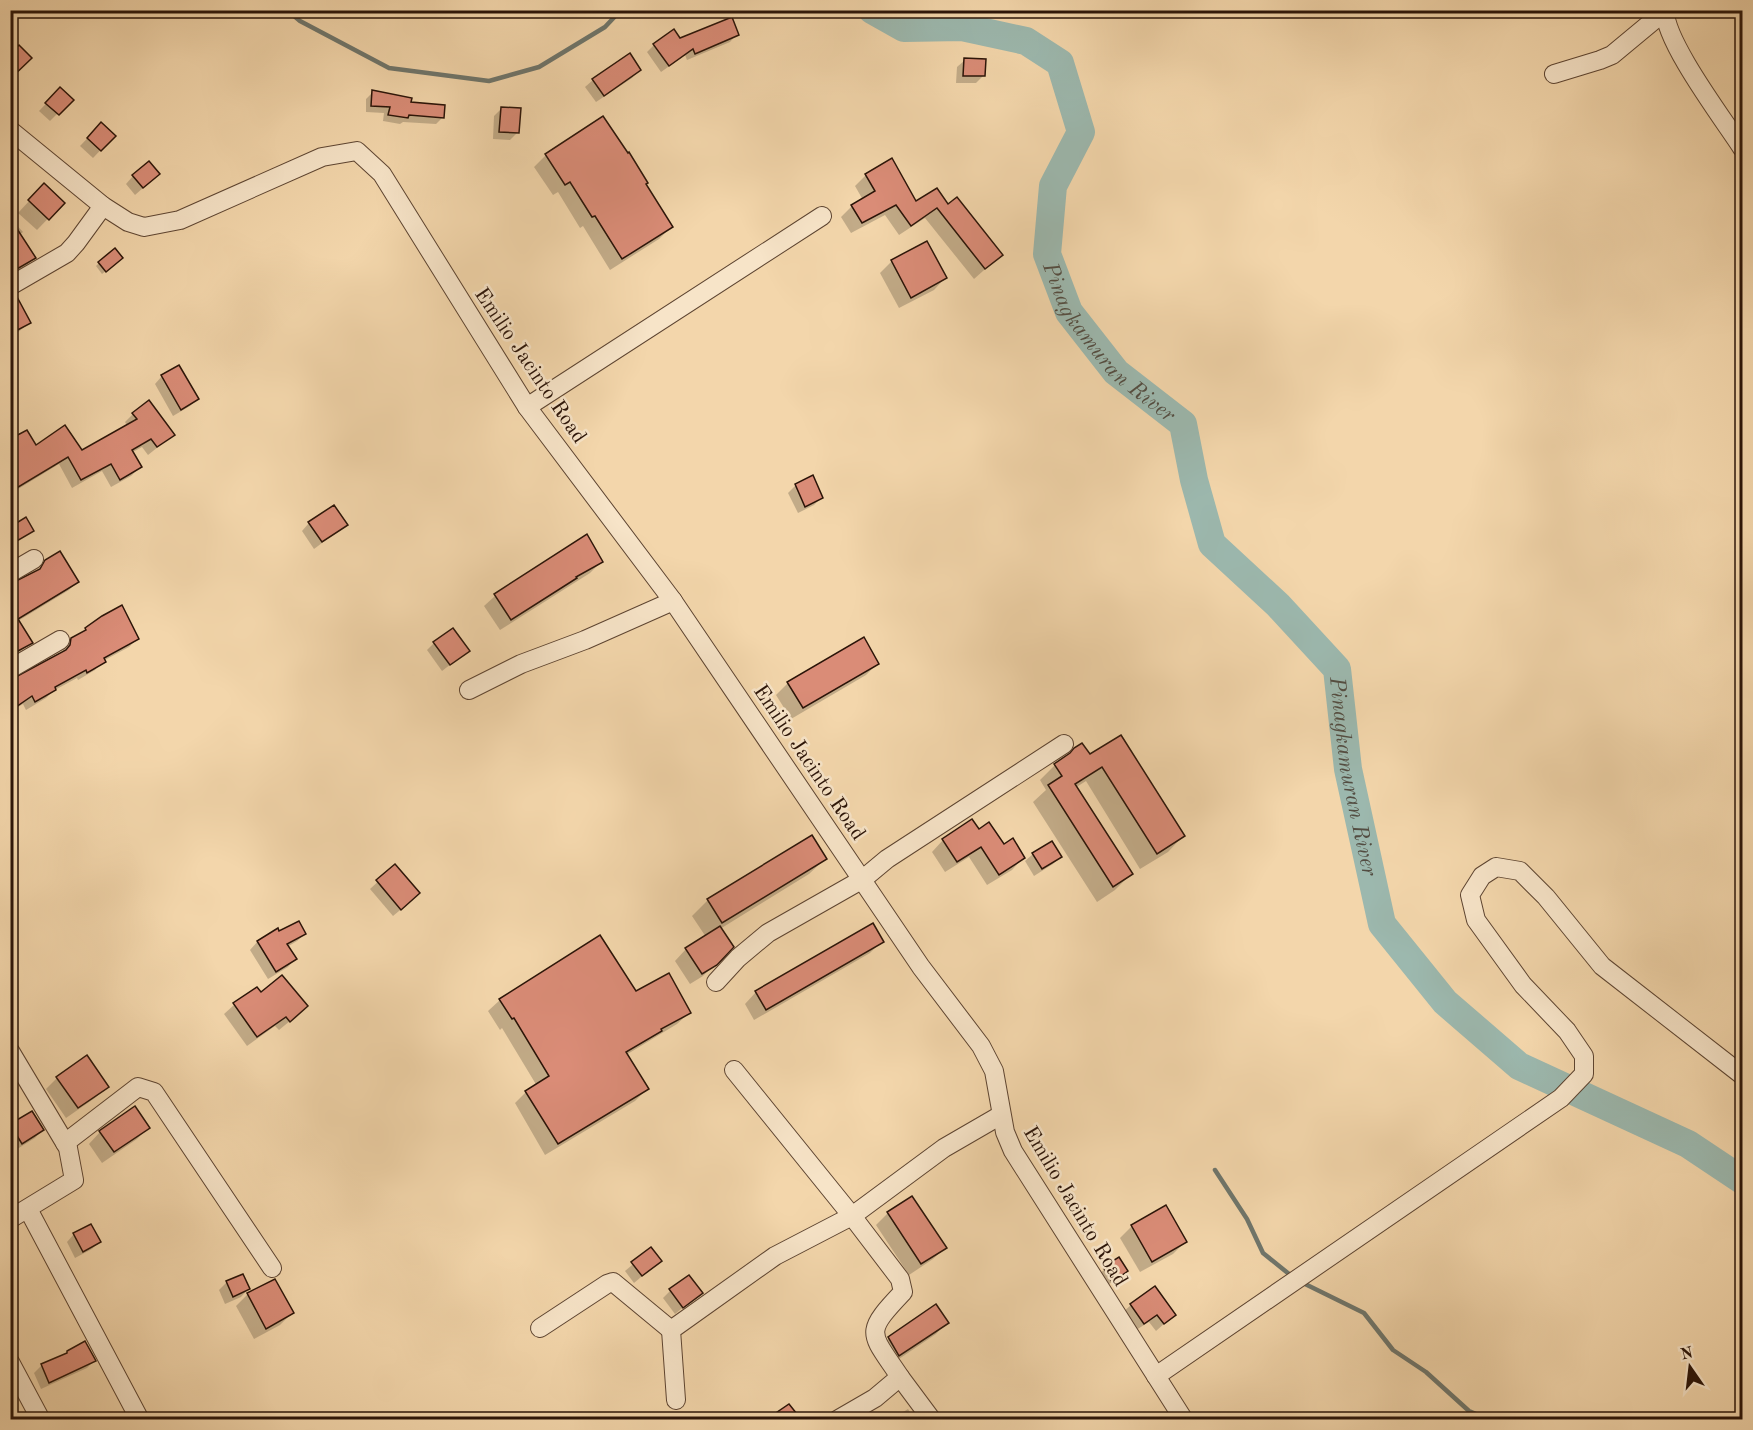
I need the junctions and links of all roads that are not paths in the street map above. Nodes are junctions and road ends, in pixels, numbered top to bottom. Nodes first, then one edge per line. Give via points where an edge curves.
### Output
1 (1665, 10) edge
2 (1554, 74) dead end
3 (10, 130) edge
4 (1743, 148) edge
5 (103, 206) junction
6 (822, 216) dead end
7 (10, 286) edge
8 (527, 407) junction
9 (34, 559) dead end
10 (10, 573) edge
11 (673, 601) junction
12 (60, 640) dead end
13 (10, 669) edge
14 (470, 690) dead end
15 (1064, 744) dead end
16 (863, 879) junction
17 (716, 982) dead end
18 (10, 1051) edge
19 (734, 1070) dead end
20 (1743, 1075) edge
21 (1001, 1115) junction
22 (65, 1143) junction
23 (28, 1209) junction
24 (852, 1216) junction
25 (10, 1219) edge
26 (272, 1268) dead end
27 (540, 1328) dead end
28 (671, 1330) junction
29 (10, 1362) edge
30 (1156, 1376) junction
31 (900, 1377) junction
32 (676, 1400) dead end
33 (41, 1419) edge
34 (140, 1419) edge
35 (837, 1419) edge
36 (932, 1419) edge
37 (1184, 1419) edge

1 - 2 street via 1612,55
1 - 4 street via 1666,23 1686,63
3 - 5 street
5 - 7 street via 67,253
5 - 8 street, Emilio Jacinto Road via 128,222 144,226 180,220 322,157 357,152 382,174
6 - 8 street
8 - 11 street, Emilio Jacinto Road
9 - 10 street
11 - 14 street via 521,664
11 - 16 street, Emilio Jacinto Road
12 - 13 street
15 - 16 street via 887,859
16 - 17 street via 768,933
16 - 21 street, Emilio Jacinto Road via 921,967 981,1046 994,1071
18 - 22 street
19 - 24 street
20 - 30 street via 1602,966 1520,871 1496,867 1482,876 1470,895 1476,920 1523,985 1567,1030 1584,1056 1584,1074 1561,1098
21 - 24 street via 944,1148
21 - 30 street, Emilio Jacinto Road via 1013,1151
22 - 23 street via 74,1180
22 - 26 street via 138,1087 154,1092
23 - 25 street
23 - 34 street
24 - 28 street via 775,1256
24 - 31 street via 900,1279 903,1292 881,1315 875,1340
27 - 28 street via 613,1282
28 - 32 street
29 - 33 street
30 - 37 street, Emilio Jacinto Road
31 - 35 street via 875,1398
31 - 36 street

